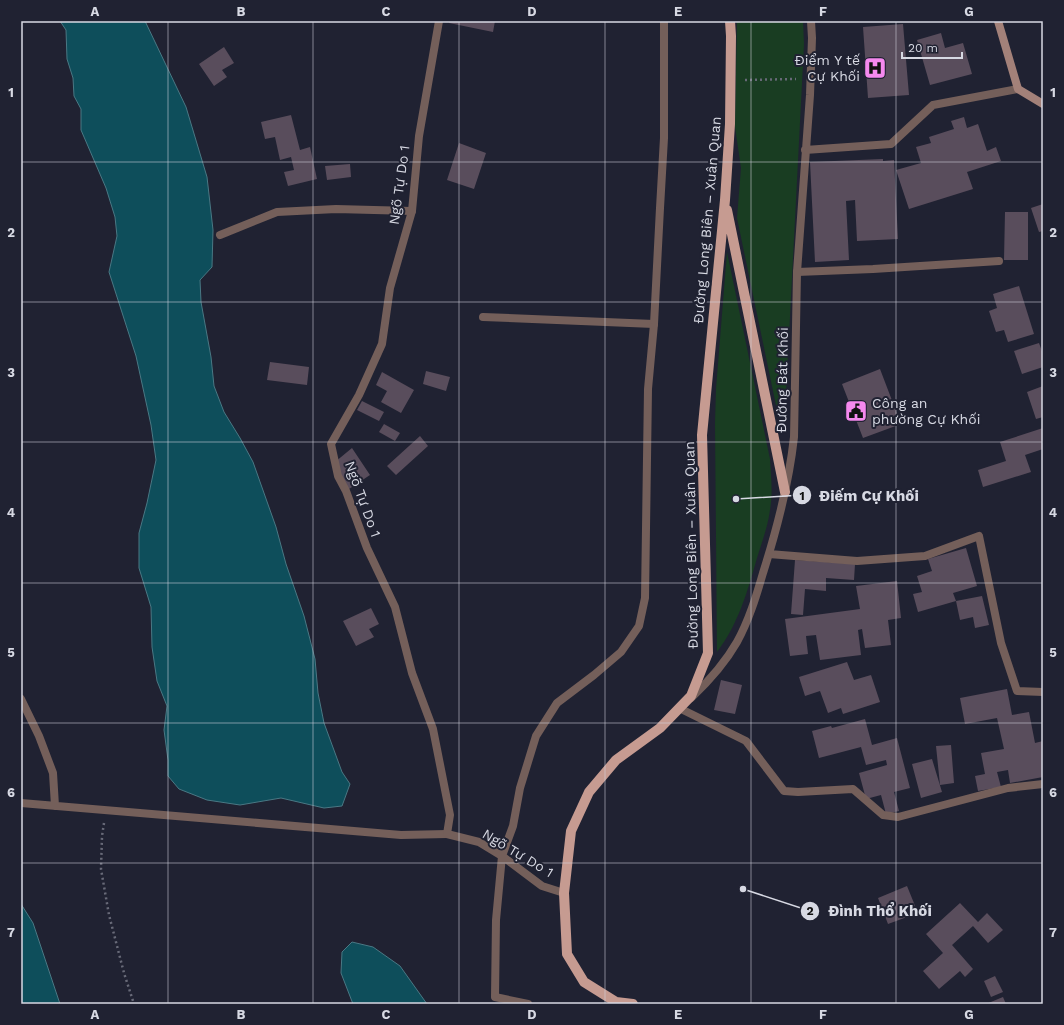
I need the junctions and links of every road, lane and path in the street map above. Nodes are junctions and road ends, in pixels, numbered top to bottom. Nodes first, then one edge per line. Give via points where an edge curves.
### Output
1 (439, 21) edge
2 (664, 21) edge
3 (730, 21) edge
4 (811, 21) edge
5 (998, 21) edge
6 (810, 79) junction
7 (731, 80) junction
8 (1018, 89) junction
9 (1043, 104) edge
10 (805, 150) junction
11 (725, 200) junction
12 (412, 211) junction
13 (220, 235) dead end
14 (999, 262) dead end
15 (797, 272) junction
16 (483, 317) dead end
17 (654, 324) junction
18 (785, 492) junction
19 (769, 554) junction
20 (1043, 692) edge
21 (21, 698) edge
22 (679, 708) junction
23 (1043, 784) edge
24 (21, 803) edge
25 (55, 806) junction
26 (106, 811) junction
27 (447, 834) junction
28 (502, 856) junction
29 (564, 893) junction
30 (134, 1004) edge
31 (528, 1004) edge
32 (633, 1004) edge

1 - 12 street, Ngõ Tự Do 1 via 419,136
2 - 17 street via 664,138
3 - 7 main road, Đường Long Biên – Xuân Quan
4 - 6 street, Đường Bát Khối
5 - 8 street
6 - 7 path
6 - 10 street, Đường Bát Khối
7 - 11 main road, Đường Long Biên – Xuân Quan
8 - 9 street
8 - 10 street via 933,105 891,144
10 - 15 street, Đường Bát Khối
11 - 18 main road
11 - 22 main road, Đường Long Biên – Xuân Quan via 702,435 708,653 691,696
12 - 13 street via 336,209 277,212
12 - 27 street, Ngõ Tự Do 1 via 390,288 382,344 359,395 331,444 338,476 367,548 395,607 412,673 433,729 450,815
14 - 15 street
15 - 18 street, Đường Bát Khối via 794,437
16 - 17 street
17 - 28 street via 648,389 645,598 639,626 621,652 557,703 536,736 520,788 513,826
18 - 19 street, Đường Bát Khối
19 - 20 street via 857,561 925,556 980,536 1002,643 1017,691
19 - 22 street, Đường Bát Khối via 755,602 737,642 713,676
21 - 25 street via 39,736 52,774
22 - 23 street via 746,741 784,790 798,792 853,789 883,815 898,817 1008,788
22 - 29 main road, Đường Long Biên – Xuân Quan via 660,728 616,760 589,792 571,831
24 - 25 street
25 - 26 street
26 - 27 street via 401,835
26 - 30 path via 101,870 109,914
27 - 28 street, Ngõ Tự Do 1 via 479,842
28 - 29 street, Ngõ Tự Do 1 via 542,886
28 - 31 street via 496,920 495,997
29 - 32 main road, Đường Long Biên – Xuân Quan via 567,954 584,982 616,1002

